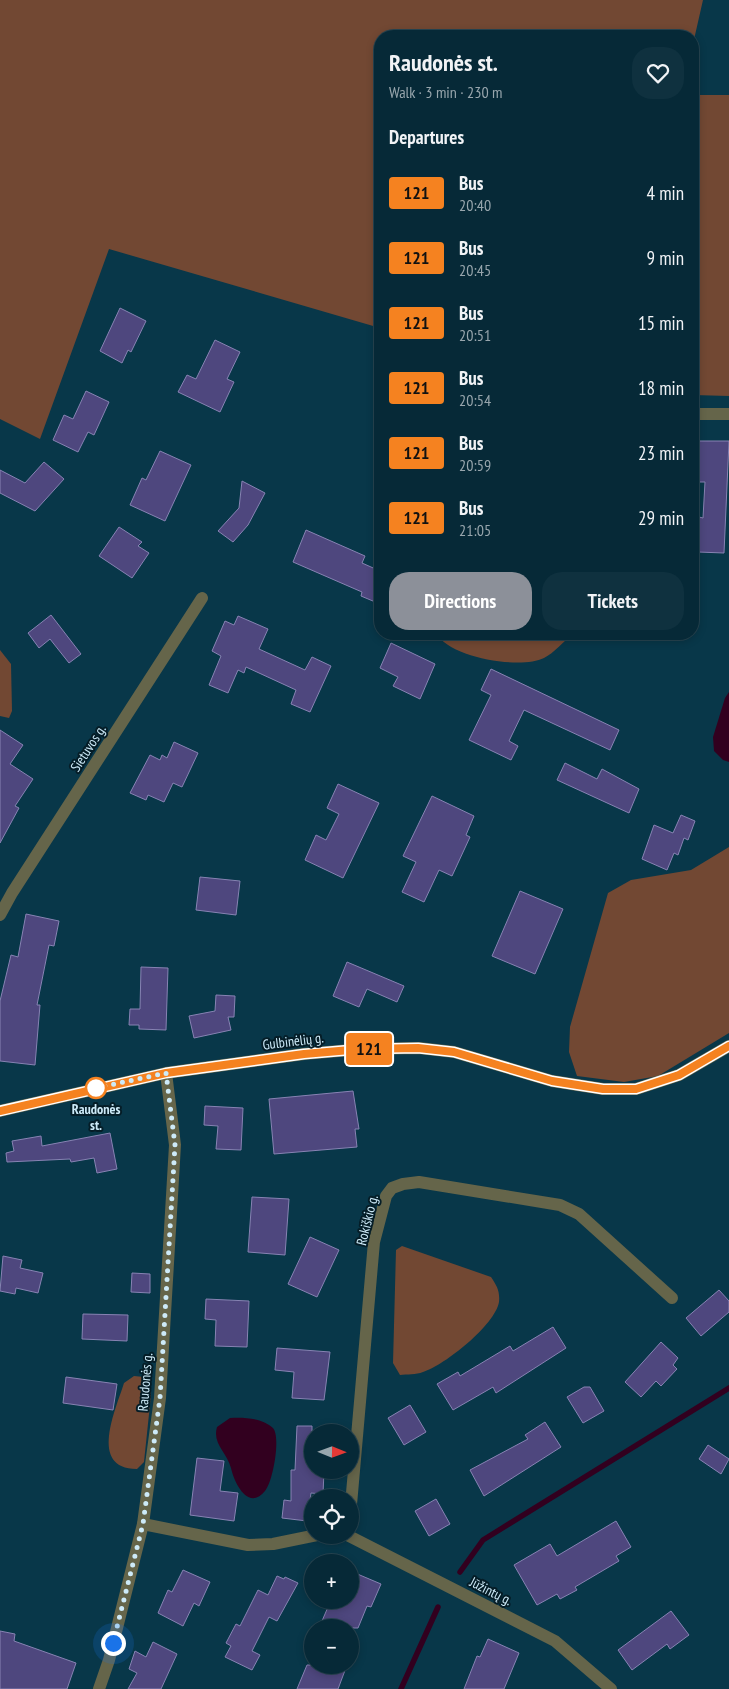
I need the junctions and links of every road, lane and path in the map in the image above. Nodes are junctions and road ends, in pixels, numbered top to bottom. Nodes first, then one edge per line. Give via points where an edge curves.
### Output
1 (699, 414) edge
2 (729, 414) edge
3 (202, 598) dead end
4 (0, 915) edge
5 (729, 1046) edge
6 (166, 1073) junction
7 (0, 1111) edge
8 (672, 1298) dead end
9 (352, 1489) edge
10 (143, 1524) junction
11 (304, 1538) edge
12 (359, 1541) edge
13 (99, 1689) edge
14 (611, 1689) edge

1 - 2 street
3 - 4 street, Sietuvos g.
5 - 6 street, Gulbinėlių g. via 679,1075 636,1089 603,1089 552,1081 454,1052 418,1048 304,1054
6 - 7 street, Gulbinėlių g.
6 - 10 street, Raudonės g. via 175,1145 168,1284 160,1398
8 - 9 street, Rokiškio g. via 579,1214 560,1205 419,1182 392,1188 386,1196 374,1242
10 - 11 street via 248,1545
10 - 13 street, Raudonės g.
12 - 14 street, Jūžintų g. via 555,1641

